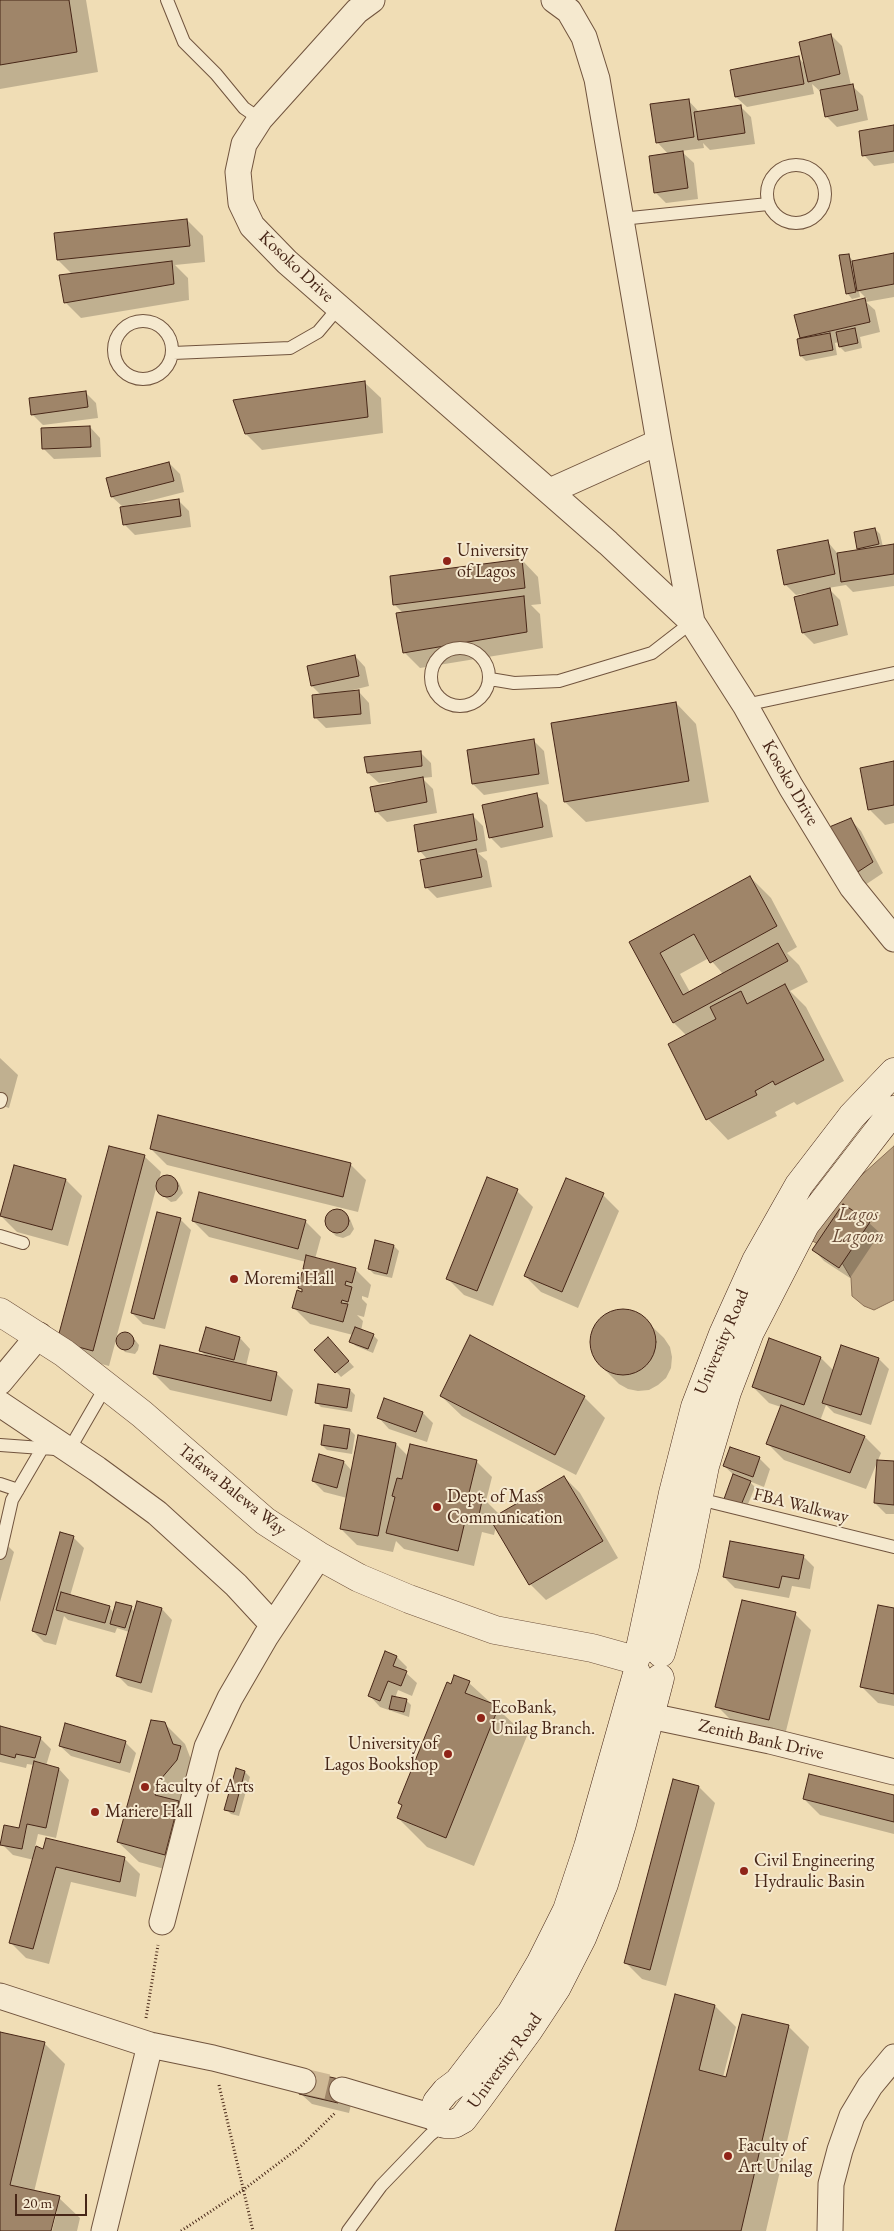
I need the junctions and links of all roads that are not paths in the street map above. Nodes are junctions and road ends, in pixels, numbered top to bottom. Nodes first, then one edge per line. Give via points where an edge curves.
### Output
1 (167, 0) edge
2 (372, 0) edge
3 (554, 0) edge
4 (260, 119) junction
5 (768, 204) junction
6 (621, 219) junction
7 (339, 307) junction
8 (173, 353) junction
9 (658, 442) junction
10 (550, 491) junction
11 (692, 622) junction
12 (894, 673) edge
13 (490, 680) junction
14 (745, 706) junction
15 (894, 940) edge
16 (894, 1072) edge
17 (894, 1110) edge
18 (0, 1236) edge
19 (23, 1242) dead end
20 (0, 1312) edge
21 (39, 1335) junction
22 (0, 1382) edge
23 (106, 1386) junction
24 (0, 1404) edge
25 (0, 1445) edge
26 (43, 1447) junction
27 (69, 1450) junction
28 (0, 1484) edge
29 (18, 1490) junction
30 (686, 1496) junction
31 (894, 1547) edge
32 (0, 1553) edge
33 (319, 1556) junction
34 (273, 1625) junction
35 (646, 1664) junction
36 (639, 1714) junction
37 (894, 1772) edge
38 (162, 1922) road end
39 (0, 1996) edge
40 (150, 2045) junction
41 (894, 2057) edge
42 (303, 2080) tunnel mouth
43 (446, 2091) junction
44 (348, 2092) tunnel mouth
45 (386, 2104) junction
46 (440, 2121) junction
47 (104, 2231) edge
48 (348, 2231) edge
49 (830, 2231) edge

1 - 4 lane via 184,42 244,108
2 - 4 street, Kosoko Drive via 357,11
3 - 6 street, Kosoko Drive via 569,11 594,70
4 - 7 street, Kosoko Drive via 244,144 238,172 241,203 252,226
5 - 5 lane via 773,212 790,223 810,220 823,206 825,187 815,171 797,164 788,166 779,170 768,185
5 - 6 lane
6 - 9 street, Kosoko Drive
7 - 8 lane via 318,332 290,348
7 - 10 street, Kosoko Drive
8 - 8 lane via 168,334 162,327 144,321 135,322 119,332 113,351 120,368 127,375 147,380 165,370
9 - 10 street
9 - 11 street, Kosoko Drive
10 - 11 street, Kosoko Drive
11 - 13 lane via 652,653 559,681 514,683
11 - 14 street, Kosoko Drive
12 - 14 lane
13 - 13 lane via 485,661 479,654 461,648 452,649 436,660 430,678 432,688 444,702 464,707 482,697
14 - 15 street, Kosoko Drive via 852,886
16 - 30 main road, University Road via 852,1116 799,1185 756,1261 694,1407
17 - 30 main road, University Road via 805,1225 778,1274 750,1332 705,1466
18 - 19 lane
20 - 21 main road, Tafawa Balewa Way
21 - 22 street
21 - 23 main road, Tafawa Balewa Way
23 - 27 lane
23 - 33 main road, Tafawa Balewa Way via 265,1521
24 - 27 street
25 - 26 lane
26 - 27 lane
26 - 29 lane
27 - 34 street via 157,1512 236,1585
28 - 29 lane
29 - 32 lane via 12,1500
30 - 31 lane, FBA Walkway
30 - 35 main road, University Road via 685,1566
33 - 34 street
33 - 35 main road, Tafawa Balewa Way via 359,1578 495,1630 592,1648
34 - 38 street via 230,1698 207,1747
35 - 36 main road, University Road
36 - 37 street, Zenith Bank Drive via 770,1741
36 - 43 main road, University Road via 567,1910 541,1962 511,2013 458,2082
36 - 46 main road, University Road via 604,1884 582,1938 557,1987 533,2024 463,2119 454,2124
39 - 40 street
40 - 42 street
40 - 47 street
41 - 49 street via 857,2108 840,2150 831,2184
43 - 45 street
43 - 46 main road, University Road via 434,2110
44 - 45 street
45 - 46 street
46 - 48 lane via 381,2186

